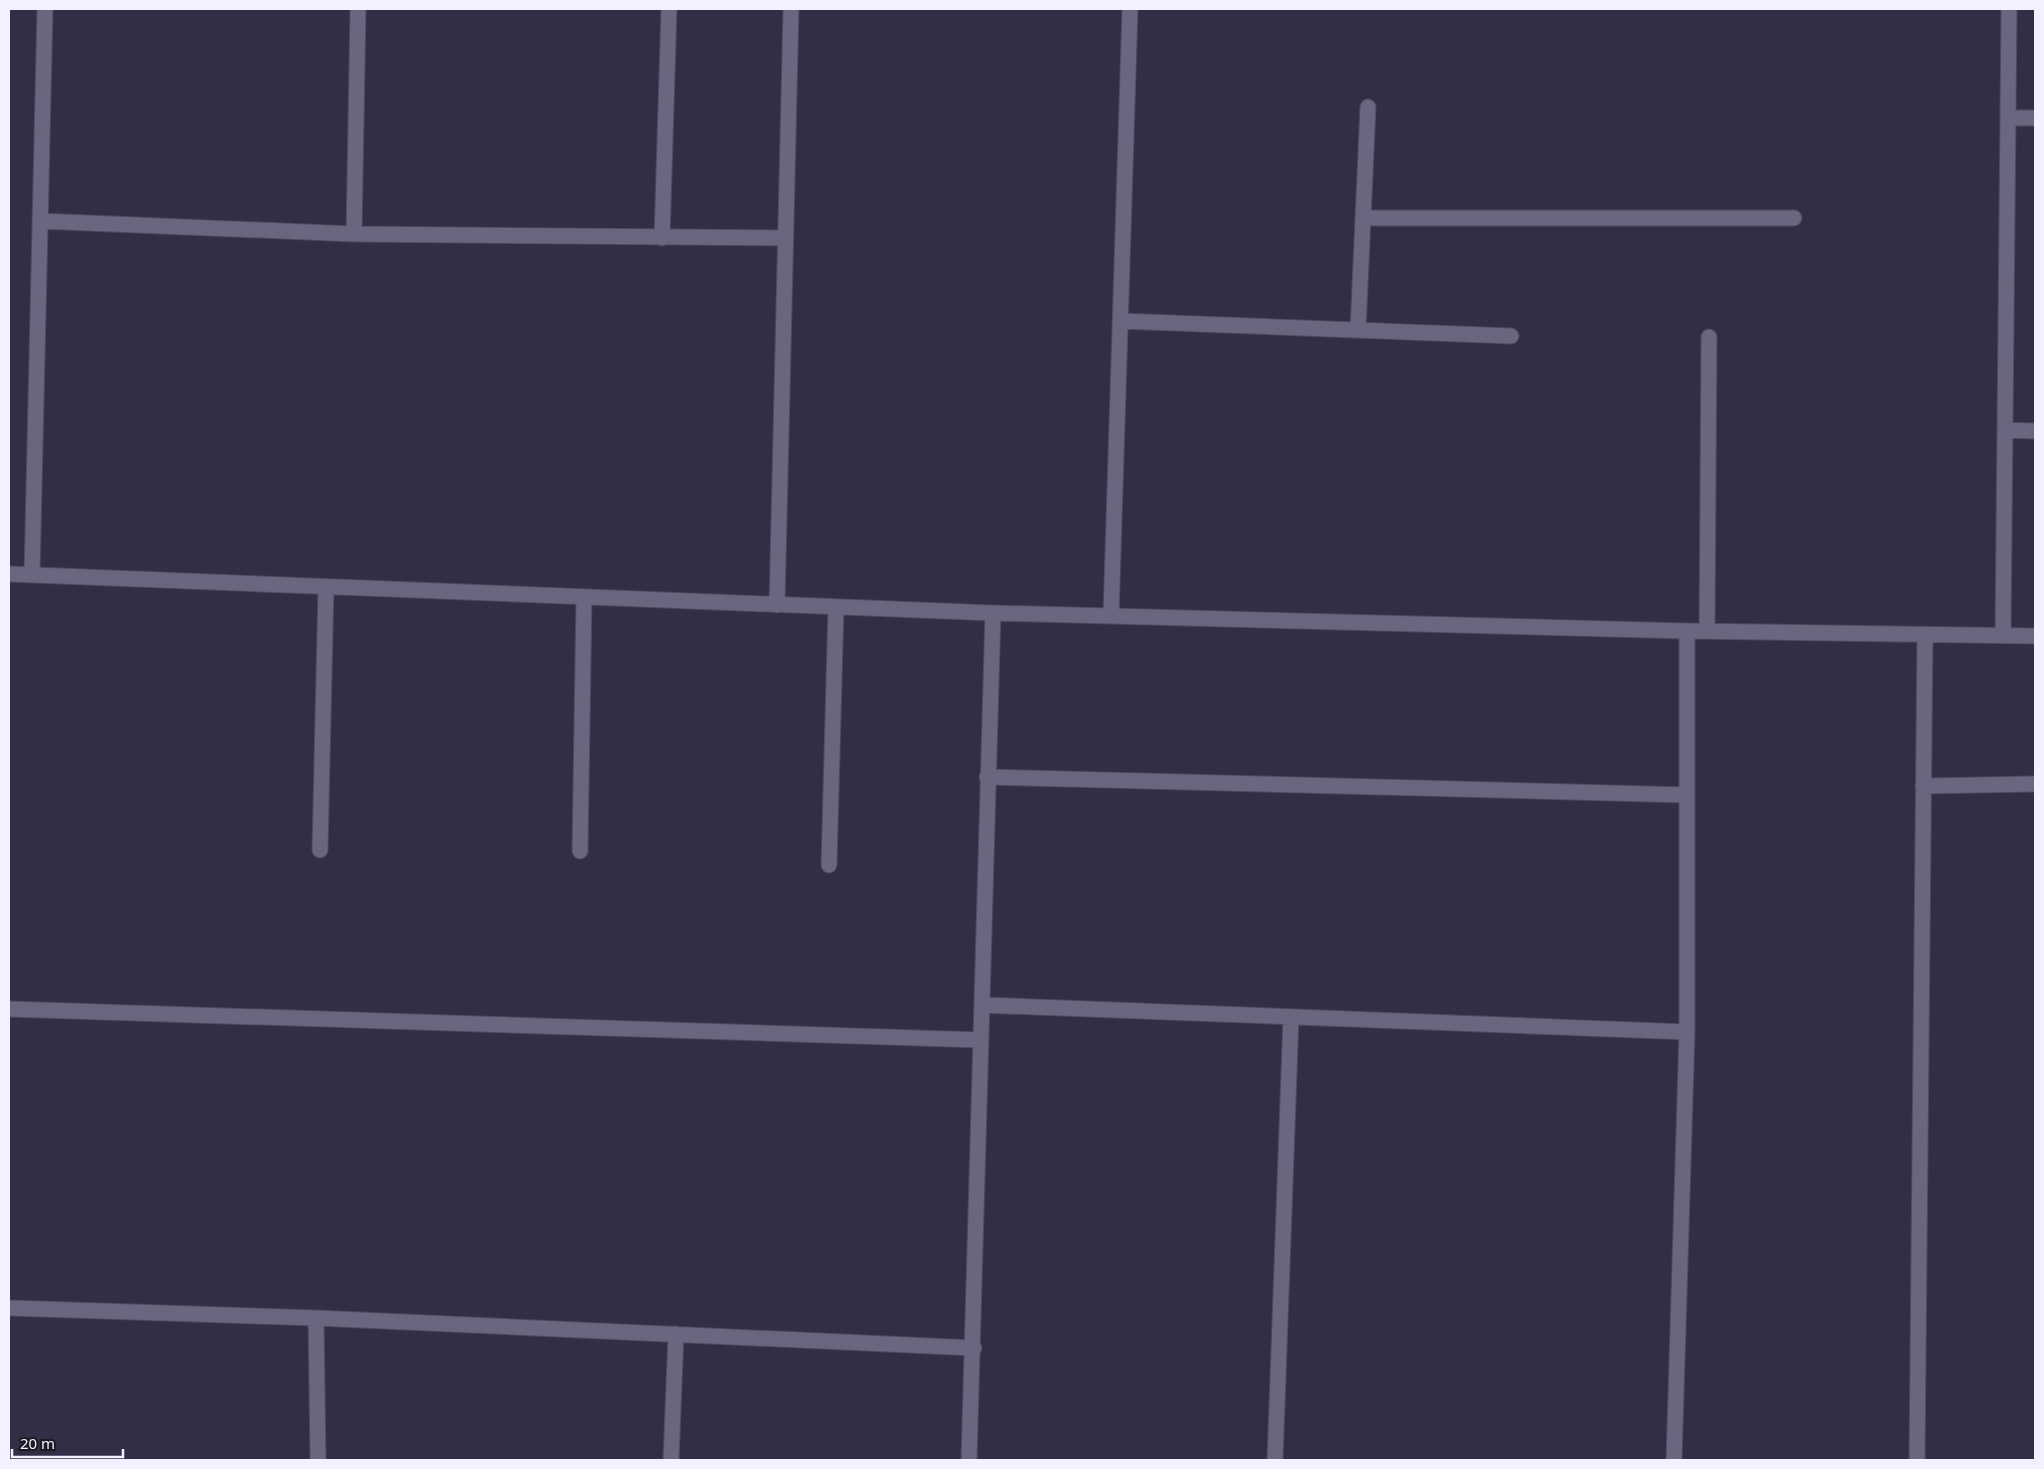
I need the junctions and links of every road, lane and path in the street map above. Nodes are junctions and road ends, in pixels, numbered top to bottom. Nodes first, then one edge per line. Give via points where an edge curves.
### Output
1 (45, 9) edge
2 (358, 9) edge
3 (668, 9) edge
4 (792, 9) edge
5 (1130, 9) edge
6 (2009, 9) edge
7 (1368, 107) dead end
8 (2008, 118) junction
9 (2035, 118) edge
10 (1363, 218) junction
11 (1794, 218) dead end
12 (40, 221) junction
13 (354, 234) junction
14 (662, 238) junction
15 (786, 238) junction
16 (1120, 321) junction
17 (1358, 330) junction
18 (1511, 336) dead end
19 (1709, 337) dead end
20 (2005, 430) junction
21 (2035, 431) edge
22 (9, 574) edge
23 (32, 575) junction
24 (326, 587) junction
25 (584, 597) junction
26 (777, 605) junction
27 (836, 607) junction
28 (993, 613) junction
29 (1111, 616) junction
30 (1687, 631) junction
31 (1707, 631) junction
32 (1925, 635) junction
33 (2003, 635) junction
34 (2035, 636) edge
35 (987, 777) junction
36 (2035, 784) edge
37 (1923, 786) junction
38 (1687, 795) junction
39 (320, 850) dead end
40 (580, 852) dead end
41 (829, 865) dead end
42 (982, 1005) junction
43 (9, 1009) edge
44 (1291, 1017) junction
45 (1687, 1032) junction
46 (980, 1040) junction
47 (9, 1308) edge
48 (316, 1318) junction
49 (676, 1334) junction
50 (974, 1348) junction
51 (318, 1460) edge
52 (671, 1460) edge
53 (969, 1460) edge
54 (1275, 1460) edge
55 (1674, 1460) edge
56 (1917, 1460) edge

1 - 12 street
2 - 13 street
3 - 14 street
4 - 15 street
5 - 16 street
6 - 8 street
7 - 10 street
8 - 9 street
8 - 20 street
10 - 11 street
10 - 17 street
12 - 13 street
12 - 23 street
13 - 14 street
14 - 15 street
15 - 26 street
16 - 17 street
16 - 29 street
17 - 18 street
19 - 31 street
20 - 21 street
20 - 33 street
22 - 23 street
23 - 24 street
24 - 25 street
24 - 39 street
25 - 26 street
25 - 40 street
26 - 27 street
27 - 28 street
27 - 41 street
28 - 29 street
28 - 35 street
29 - 30 street
30 - 31 street
30 - 38 street
31 - 32 street
32 - 33 street
32 - 37 street
33 - 34 street
35 - 38 street
35 - 42 street
36 - 37 street
37 - 56 street
38 - 45 street
42 - 44 street
42 - 46 street
43 - 46 street
44 - 45 street
44 - 54 street
45 - 55 street
46 - 50 street
47 - 48 street
48 - 49 street
48 - 51 street
49 - 50 street
49 - 52 street
50 - 53 street

